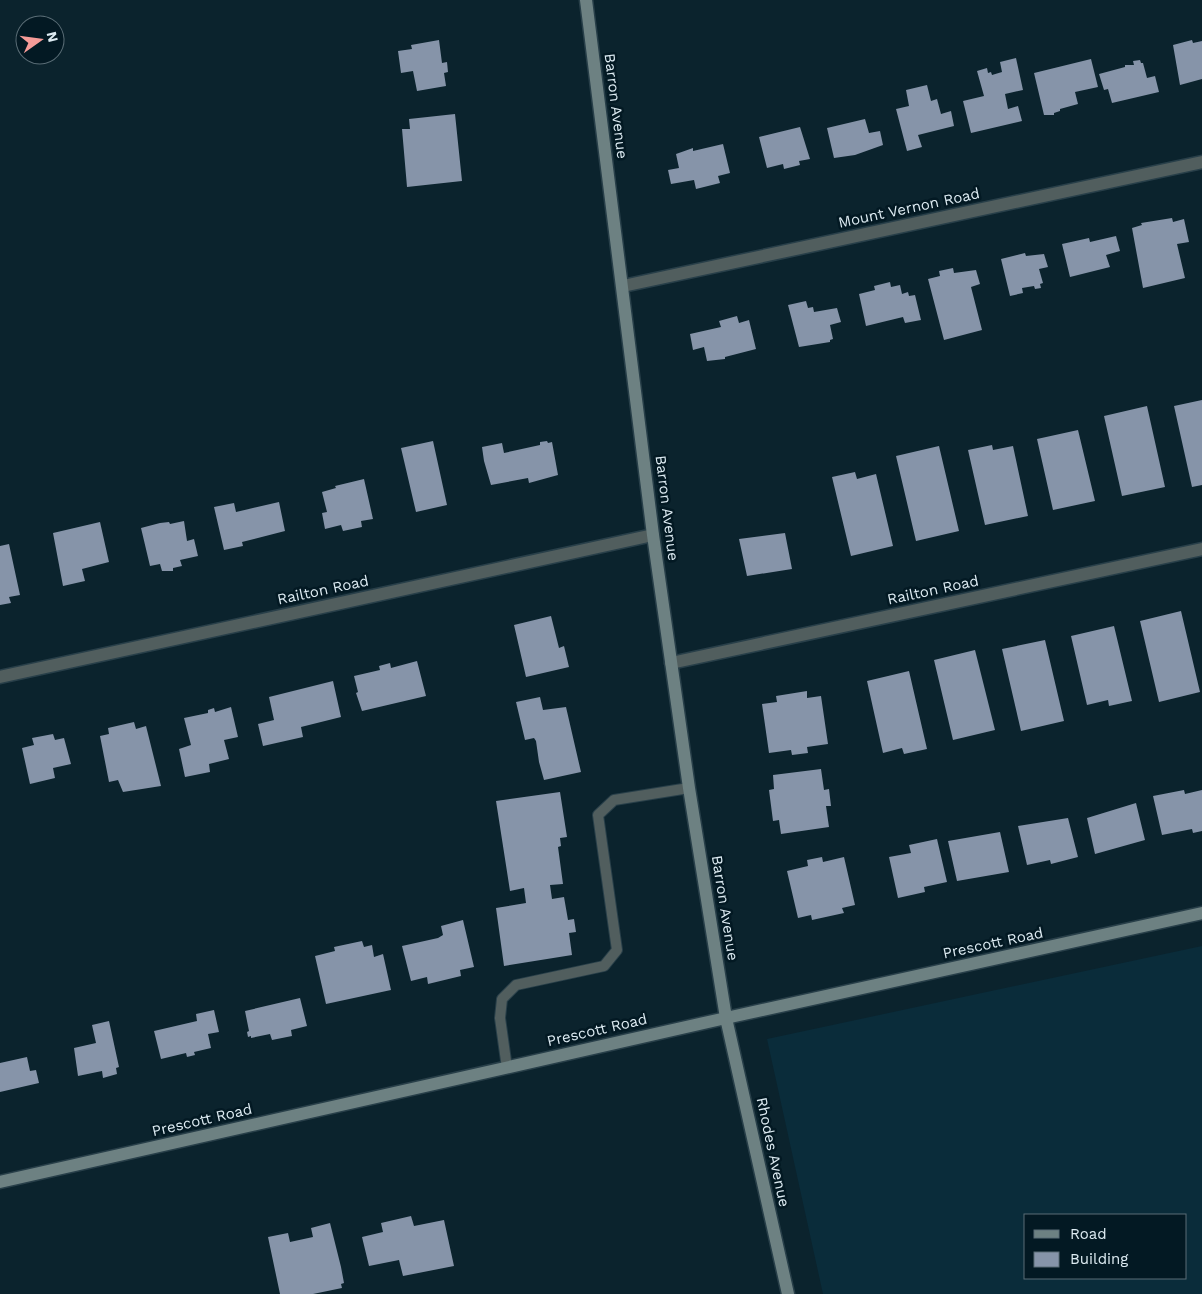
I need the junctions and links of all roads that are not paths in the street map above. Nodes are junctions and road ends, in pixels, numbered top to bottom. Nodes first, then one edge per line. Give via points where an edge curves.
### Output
1 (586, 0) edge
2 (1202, 162) edge
3 (623, 286) junction
4 (653, 535) junction
5 (1202, 549) edge
6 (671, 663) junction
7 (0, 677) edge
8 (689, 788) junction
9 (1202, 914) edge
10 (726, 1018) junction
11 (506, 1068) junction
12 (0, 1182) edge
13 (788, 1294) edge

1 - 3 main road, Barron Avenue
2 - 3 street, Mount Vernon Road
3 - 4 main road, Barron Avenue
4 - 6 main road, Barron Avenue
4 - 7 street, Railton Road
5 - 6 street, Railton Road
6 - 8 main road, Barron Avenue
8 - 10 main road, Barron Avenue
8 - 11 lane via 614,800 598,815 618,950 604,966 516,985 502,999 500,1018
9 - 10 main road, Prescott Road
10 - 11 main road, Prescott Road
10 - 13 main road, Rhodes Avenue
11 - 12 main road, Prescott Road

